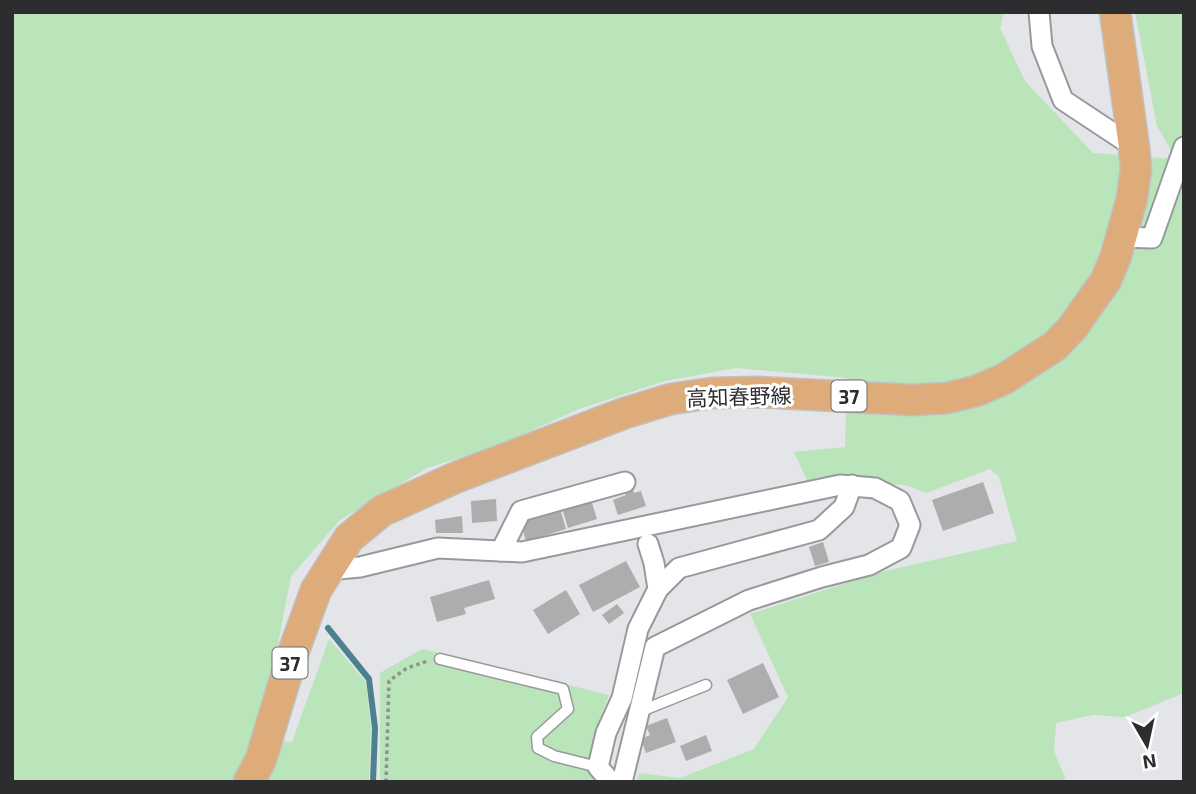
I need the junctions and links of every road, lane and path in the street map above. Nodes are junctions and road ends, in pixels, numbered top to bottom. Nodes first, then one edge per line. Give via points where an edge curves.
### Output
1 (1039, 12) edge
2 (1115, 12) edge
3 (1134, 147) junction
4 (1184, 147) edge
5 (1121, 237) junction
6 (625, 482) dead end
7 (852, 485) junction
8 (648, 544) dead end
9 (501, 551) junction
10 (327, 570) junction
11 (658, 589) junction
12 (440, 659) joint
13 (706, 685) dead end
14 (638, 712) junction
15 (604, 774) edge
16 (249, 782) edge
17 (386, 782) edge
18 (622, 782) edge

1 - 3 street via 1042,46 1063,100
2 - 3 main road, 高知春野線 / 37
3 - 5 main road, 高知春野線 / 37 via 1132,198
4 - 5 street via 1152,238
5 - 10 main road, 高知春野線 / 37 via 1107,280 1073,327 1055,346 985,387 947,398 913,400 759,392 671,399 457,477 382,511 349,538
6 - 9 street via 521,511
7 - 9 street via 522,552
7 - 11 street via 844,507 819,530 679,568
7 - 14 street via 875,488 900,501 910,524 901,548 869,565 749,600 655,648
8 - 11 street
9 - 10 street via 438,548
10 - 16 main road, 高知春野線 / 37
11 - 15 street via 638,629 622,698 606,733
12 - 15 lane via 563,689 568,709 537,737 538,748
12 - 17 path via 407,668 389,681
13 - 14 lane
14 - 18 street

